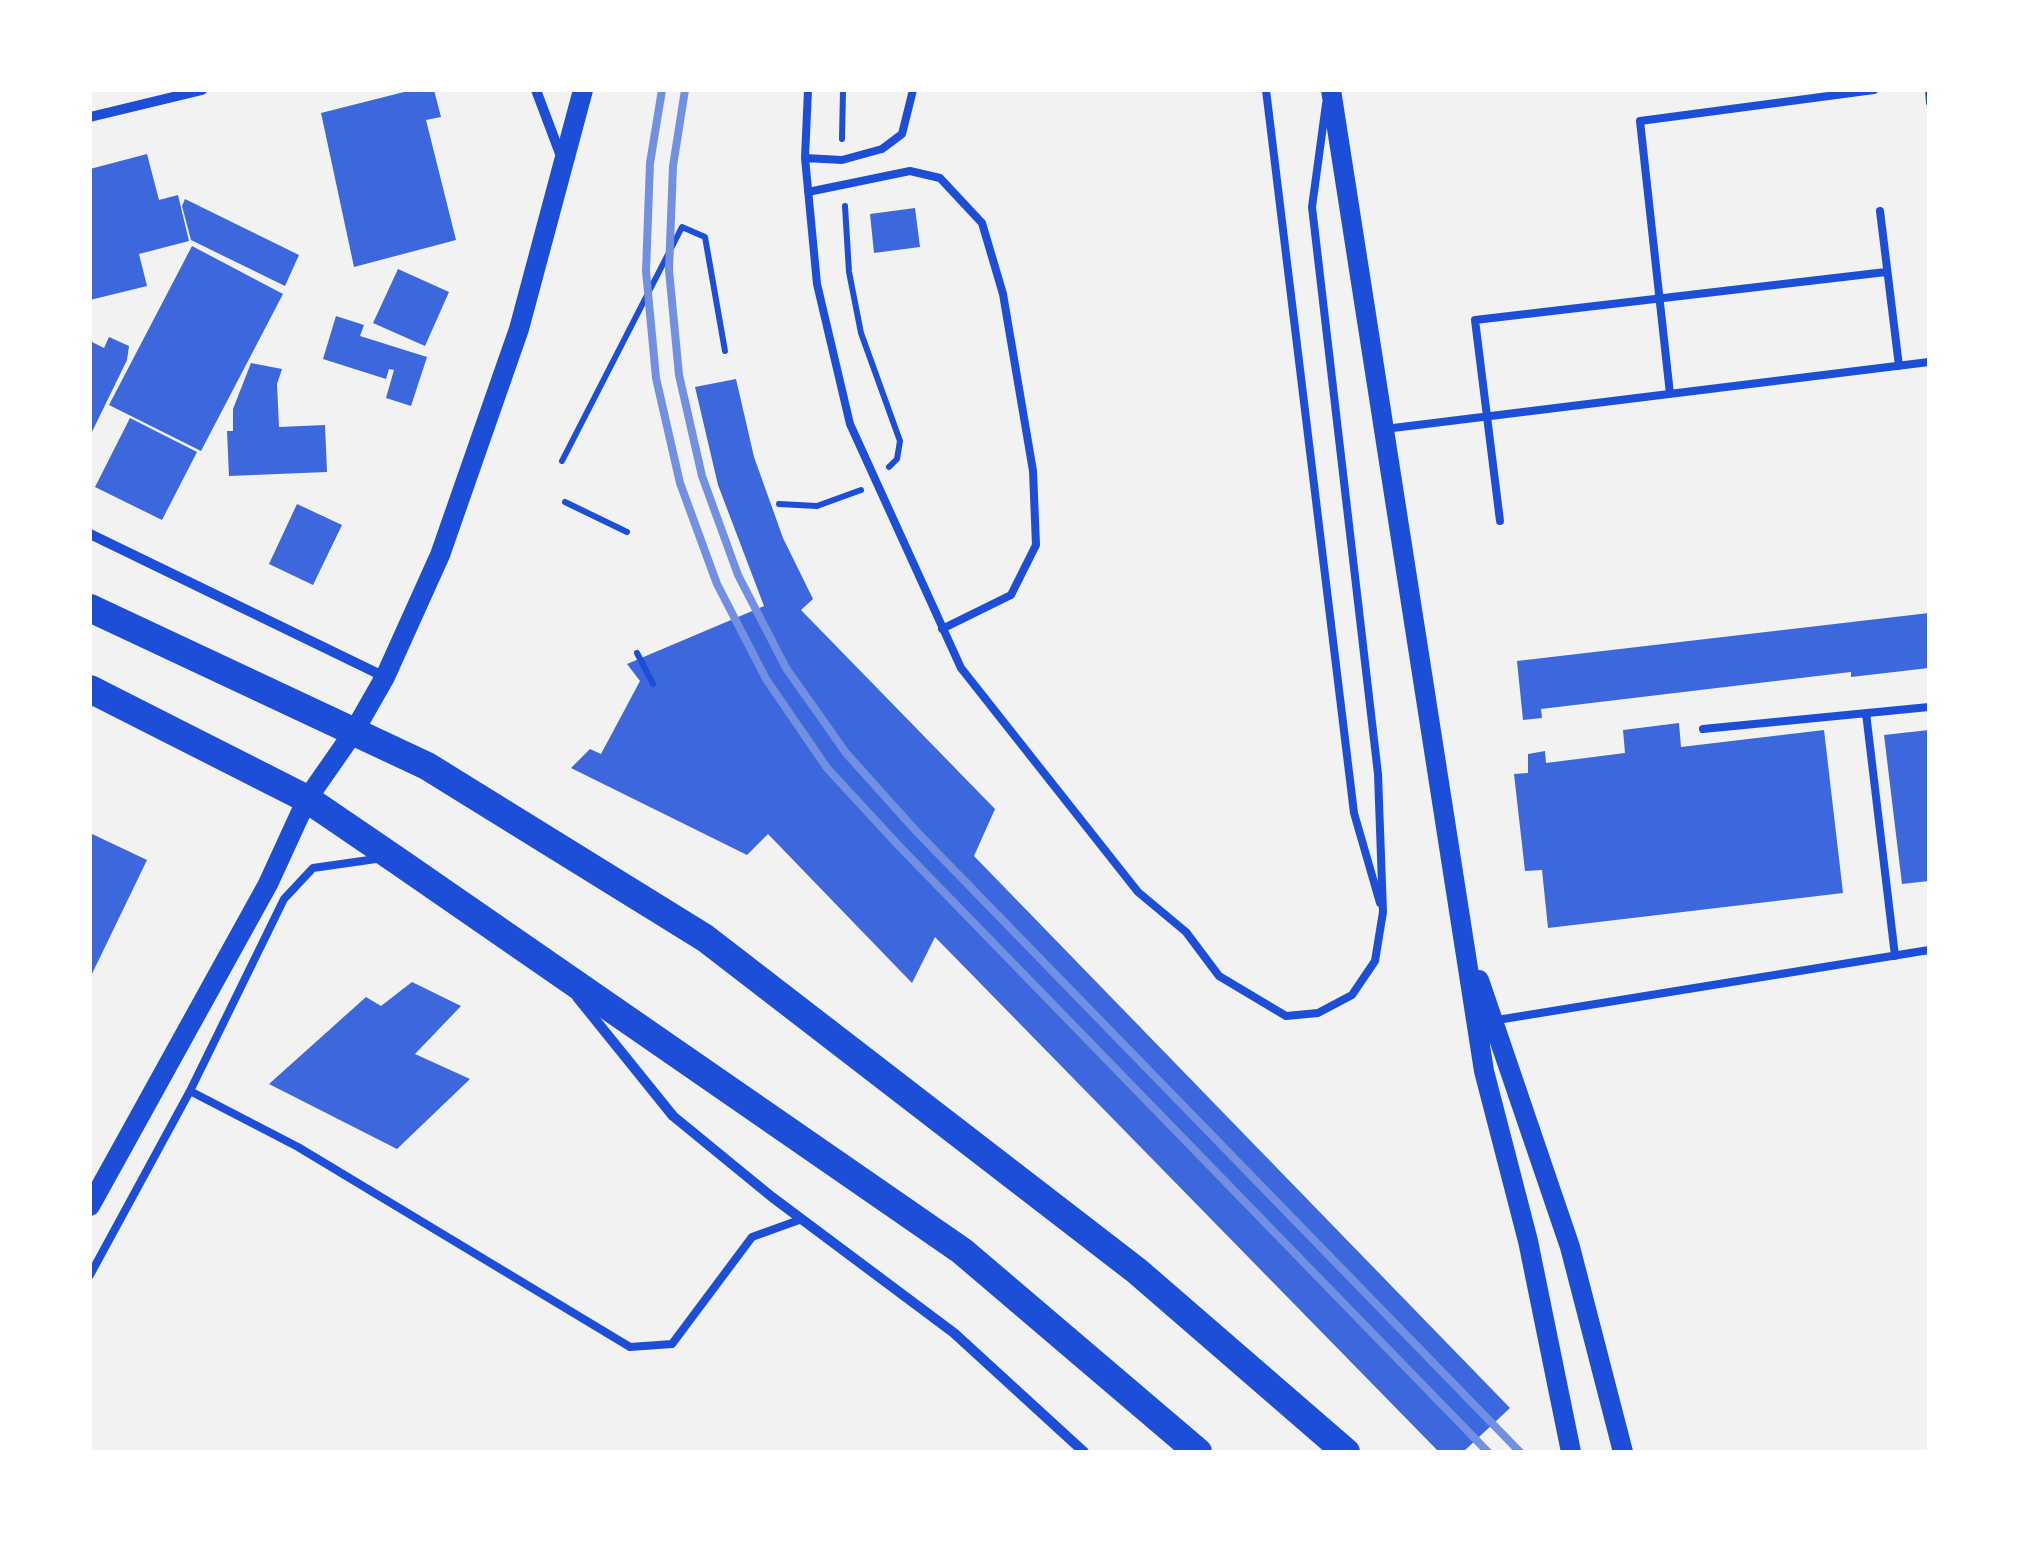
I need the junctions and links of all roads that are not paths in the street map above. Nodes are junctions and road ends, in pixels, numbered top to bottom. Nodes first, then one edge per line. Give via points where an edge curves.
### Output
1 (202, 90) edge
2 (536, 90) edge
3 (583, 90) edge
4 (808, 90) edge
5 (913, 90) edge
6 (1266, 90) edge
7 (1329, 90) edge
8 (1874, 90) edge
9 (90, 117) edge
10 (805, 158) junction
11 (563, 164) junction
12 (808, 192) junction
13 (1880, 211) dead end
14 (1886, 272) junction
15 (1659, 298) junction
16 (1929, 362) edge
17 (1899, 366) junction
18 (1670, 394) junction
19 (1486, 416) junction
20 (1385, 429) junction
21 (1500, 520) dead end
22 (90, 534) edge
23 (90, 608) edge
24 (942, 629) junction
25 (385, 677) junction
26 (90, 688) edge
27 (1929, 707) edge
28 (1866, 713) junction
29 (1704, 729) dead end
30 (354, 733) junction
31 (307, 799) junction
32 (398, 861) junction
33 (1383, 912) junction
34 (1460, 921) junction
35 (1929, 950) edge
36 (1895, 956) junction
37 (554, 969) junction
38 (1493, 1020) junction
39 (190, 1090) junction
40 (90, 1206) edge
41 (802, 1219) junction
42 (90, 1275) edge
43 (1084, 1452) edge
44 (1198, 1452) edge
45 (1346, 1452) edge
46 (1571, 1452) edge
47 (1623, 1452) edge

1 - 9 street
2 - 11 street
3 - 11 main road
4 - 10 lane
5 - 10 lane via 902,134 882,149 842,160
6 - 33 lane via 1354,813
7 - 20 main road
7 - 33 lane via 1312,207 1378,774
8 - 15 lane via 1640,122
10 - 12 lane
11 - 25 main road via 489,417 440,555
12 - 24 lane via 817,284 850,424
12 - 24 lane via 910,170 940,178 982,223 1003,294 1033,471 1036,545 1011,594
13 - 14 lane
14 - 15 lane
14 - 17 lane
15 - 18 lane
15 - 19 lane via 1475,320
16 - 17 lane
17 - 18 lane
18 - 19 lane
19 - 20 lane
19 - 21 lane
20 - 34 main road
22 - 25 street
23 - 30 highway
24 - 33 lane via 960,668 1138,892 1186,932 1219,976 1286,1016 1318,1013 1352,995 1375,961
25 - 30 main road
26 - 31 highway
27 - 28 lane
28 - 29 lane
28 - 36 lane
30 - 31 main road
30 - 45 highway via 426,766 705,938 1138,1271
31 - 32 highway
31 - 40 main road via 268,884
32 - 37 highway
32 - 39 lane via 361,858 312,868 284,899
34 - 38 main road
34 - 46 main road via 1484,1071 1528,1241
35 - 36 lane
36 - 38 lane
37 - 41 street via 674,1116
37 - 44 highway via 962,1251
38 - 47 main road via 1570,1246
39 - 41 lane via 298,1147 630,1347 672,1344 752,1236
39 - 42 lane
41 - 43 street via 954,1333

